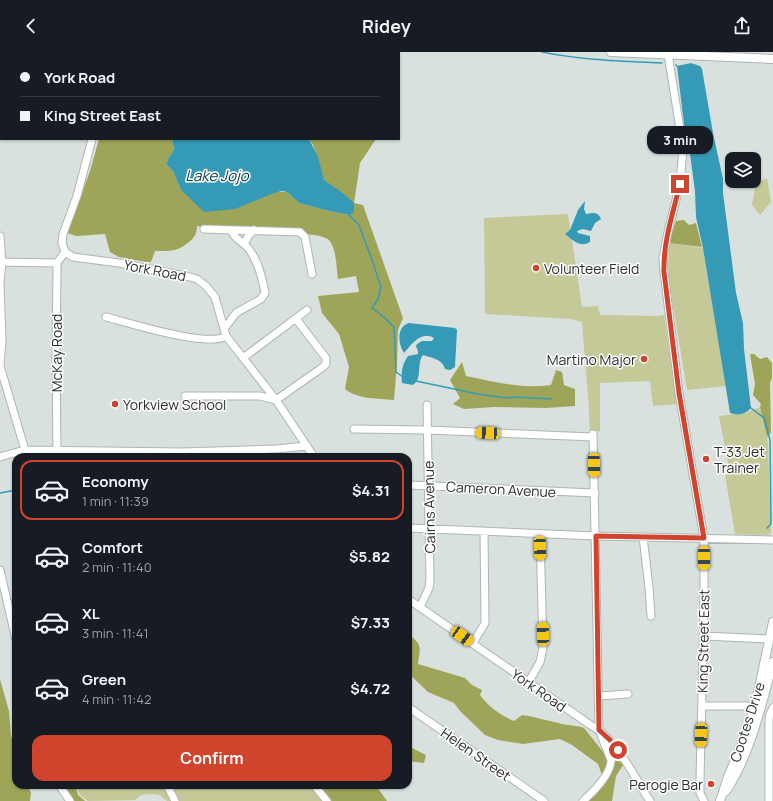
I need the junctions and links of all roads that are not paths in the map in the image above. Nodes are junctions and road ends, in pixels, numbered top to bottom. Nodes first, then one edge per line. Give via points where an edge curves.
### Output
1 (611, 52) edge
2 (765, 52) edge
3 (668, 54) junction
4 (757, 58) junction
5 (773, 59) edge
6 (92, 140) edge
7 (204, 229) dead end
8 (231, 230) junction
9 (254, 230) junction
10 (0, 236) edge
11 (244, 244) junction
12 (65, 252) junction
13 (2, 262) junction
14 (57, 262) junction
15 (312, 274) dead end
16 (0, 284) edge
17 (307, 310) dead end
18 (106, 317) dead end
19 (296, 319) junction
20 (225, 333) junction
21 (1, 339) edge
22 (243, 358) junction
23 (185, 396) dead end
24 (276, 400) junction
25 (427, 405) dead end
26 (354, 429) dead end
27 (428, 430) junction
28 (307, 446) junction
29 (276, 449) junction
30 (26, 450) junction
31 (15, 453) edge
32 (58, 453) edge
33 (202, 453) edge
34 (232, 453) edge
35 (276, 453) edge
36 (311, 453) edge
37 (12, 454) edge
38 (0, 457) edge
39 (412, 484) edge
40 (429, 485) junction
41 (595, 493) junction
42 (412, 528) edge
43 (430, 529) junction
44 (484, 531) junction
45 (540, 534) junction
46 (596, 536) junction
47 (642, 537) junction
48 (704, 538) junction
49 (773, 540) edge
50 (0, 570) edge
51 (12, 600) edge
52 (8, 601) junction
53 (412, 602) edge
54 (420, 607) junction
55 (651, 616) dead end
56 (12, 620) edge
57 (773, 622) edge
58 (703, 636) junction
59 (770, 639) junction
60 (473, 644) junction
61 (773, 662) edge
62 (528, 682) junction
63 (628, 694) dead end
64 (599, 696) junction
65 (702, 706) junction
66 (748, 706) dead end
67 (772, 708) edge
68 (412, 710) edge
69 (599, 730) junction
70 (62, 789) edge
71 (169, 789) edge
72 (317, 789) edge
73 (647, 799) edge
74 (723, 800) edge
75 (70, 801) edge
76 (175, 801) edge
77 (327, 801) edge
78 (544, 801) edge
79 (583, 801) edge
80 (704, 801) edge
81 (769, 801) edge

1 - 3 main road
2 - 4 main road
3 - 4 main road
3 - 48 street, King Street East via 682,148 680,184 663,258 664,277 679,393
4 - 5 main road
6 - 12 street via 77,196 63,234
7 - 8 street
8 - 9 street
8 - 11 street
9 - 11 street
9 - 15 street via 303,233
10 - 13 street
11 - 20 street via 259,269 265,293 261,300 236,313
12 - 14 street
12 - 20 street, York Road via 73,257 190,276 206,286 215,298
13 - 14 street
13 - 16 street
14 - 32 street, McKay Road
16 - 21 street
17 - 19 street
18 - 20 street via 208,340 222,339
19 - 22 street
19 - 24 street via 326,361 323,367
20 - 22 street, York Road
21 - 30 street via 0,366
22 - 24 street, York Road
23 - 24 street via 260,396
24 - 28 street, York Road
25 - 27 street, Cairns Avenue
26 - 27 street
27 - 40 street, Cairns Avenue
27 - 41 street via 593,435
28 - 29 street
28 - 36 street, York Road
29 - 34 street
29 - 35 street
30 - 31 street
30 - 32 street
32 - 33 street
37 - 38 street
39 - 40 street, Cameron Avenue
40 - 41 street, Cameron Avenue
40 - 43 street, Cairns Avenue
41 - 46 street
42 - 43 street
43 - 44 street
43 - 54 street, Cairns Avenue via 429,588
44 - 45 street
44 - 60 street via 485,623
45 - 46 street
45 - 62 street via 543,648 540,662
46 - 47 street
46 - 64 street
47 - 48 street
47 - 55 street
48 - 49 street
48 - 58 street, King Street East
50 - 52 street
51 - 52 street
52 - 56 street
53 - 54 street, York Road
54 - 60 street, York Road
57 - 59 main road, Cootes Drive
58 - 59 street
58 - 65 street, King Street East
59 - 74 main road, Cootes Drive via 756,702 728,777
60 - 62 street, York Road
61 - 74 main road, Cootes Drive via 748,744
62 - 69 street, York Road
63 - 64 street
64 - 69 street
65 - 66 street
65 - 80 street, King Street East via 700,786
67 - 81 street via 769,719
68 - 78 street, Helen Street
69 - 73 street, York Road via 618,750
69 - 79 street via 611,764 594,790
70 - 75 street
71 - 76 street
72 - 77 street

